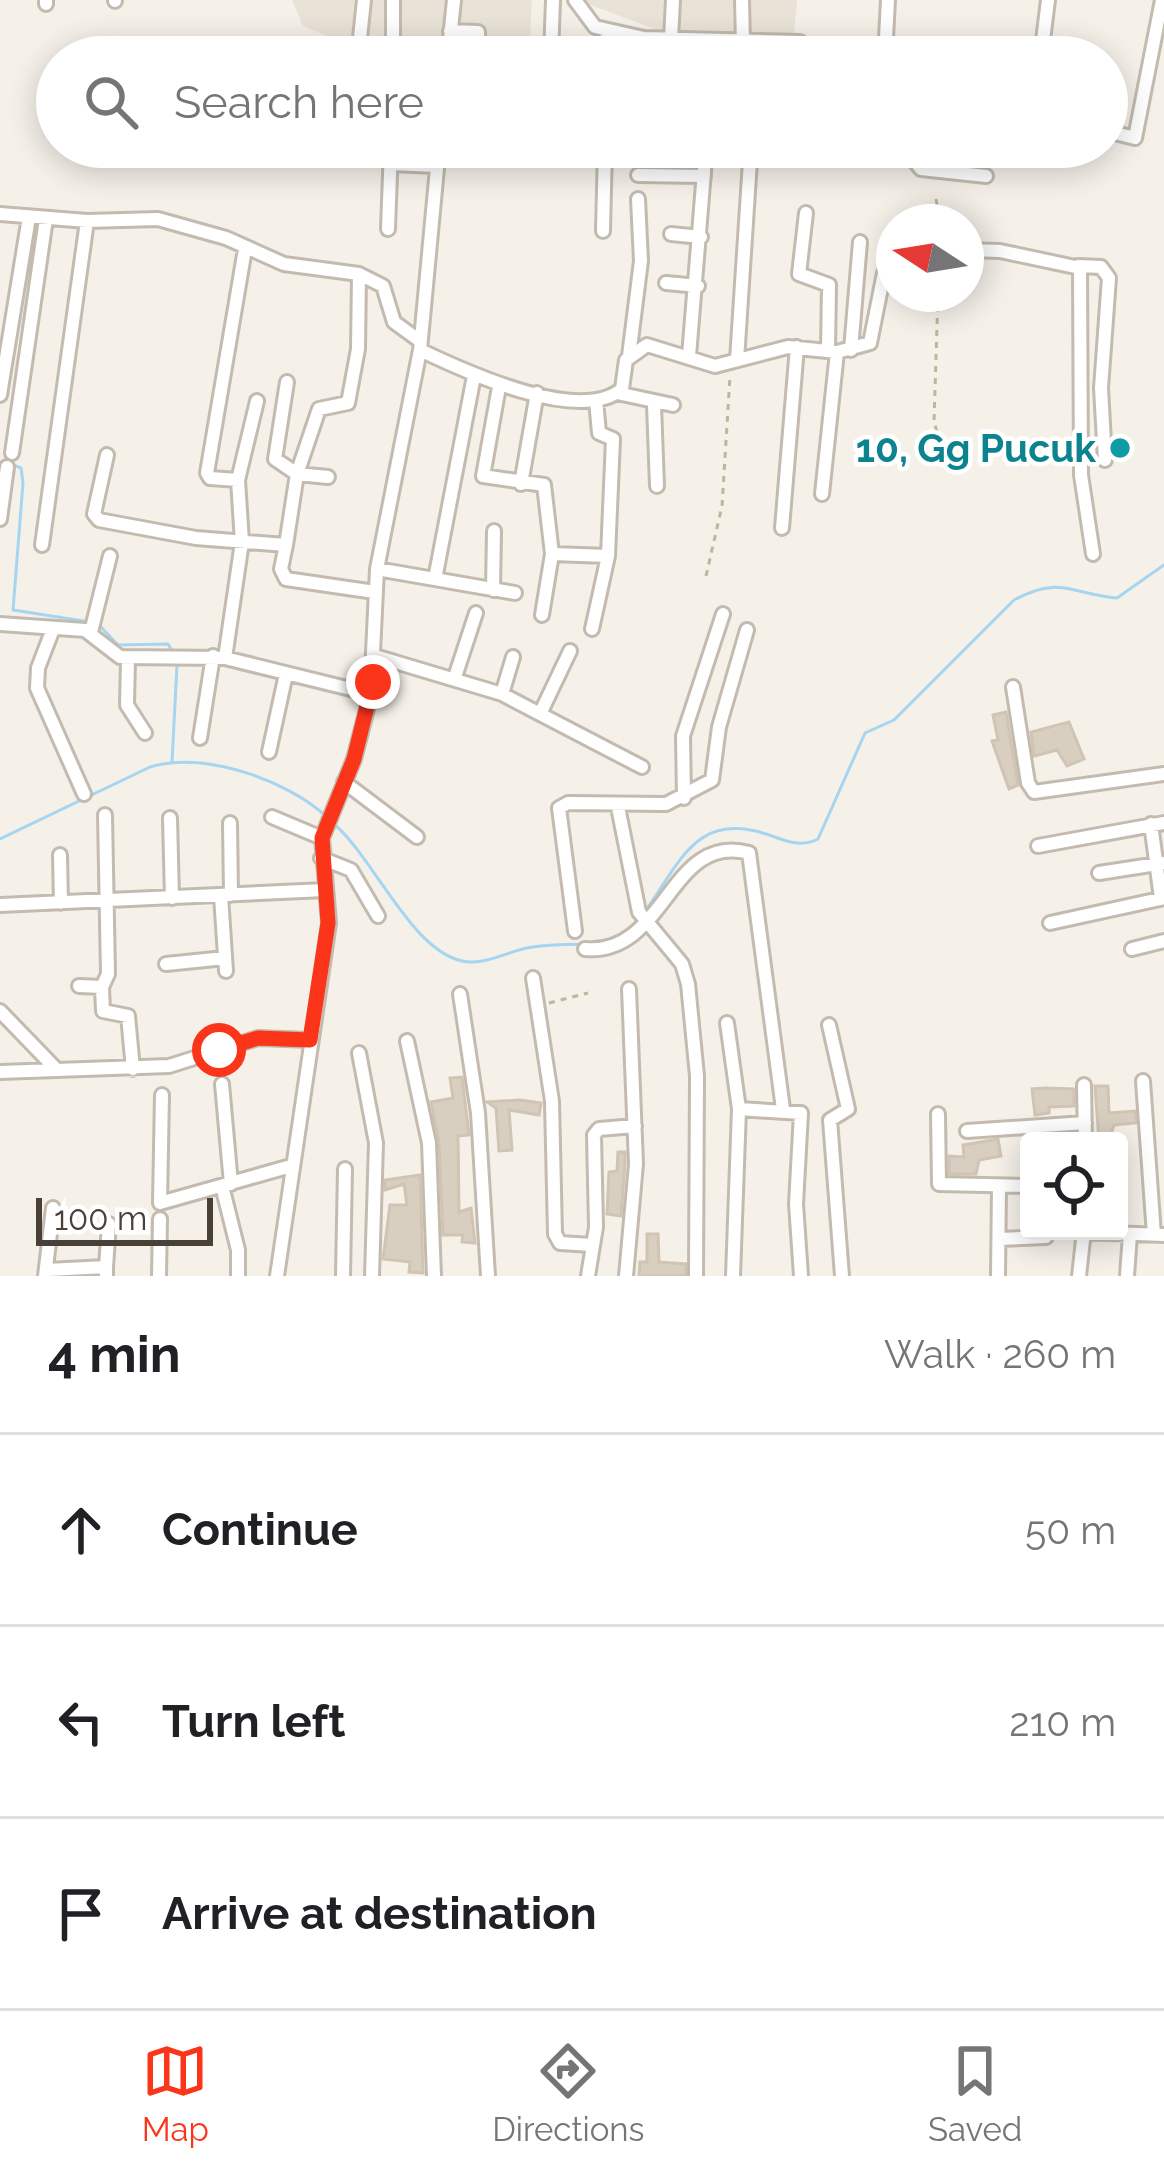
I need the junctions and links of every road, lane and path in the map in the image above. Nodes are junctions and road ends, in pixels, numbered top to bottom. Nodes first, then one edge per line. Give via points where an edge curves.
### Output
1 (364, 0) edge
2 (394, 0) edge
3 (454, 0) edge
4 (554, 0) edge
5 (575, 0) edge
6 (673, 0) edge
7 (742, 0) edge
8 (888, 0) edge
9 (1048, 0) edge
10 (1162, 0) edge
11 (451, 31) junction
12 (607, 31) junction
13 (360, 36) edge
14 (393, 36) edge
15 (450, 36) edge
16 (478, 36) edge
17 (552, 36) edge
18 (607, 36) edge
19 (633, 36) edge
20 (671, 36) edge
21 (743, 36) edge
22 (886, 36) edge
23 (1044, 36) edge
24 (1128, 136) edge
25 (391, 168) edge
26 (437, 168) edge
27 (604, 168) edge
28 (705, 168) edge
29 (750, 168) edge
30 (919, 168) edge
31 (638, 175) dead end
32 (704, 176) junction
33 (986, 176) dead end
34 (638, 199) dead end
35 (936, 199) dead end
36 (937, 204) edge
37 (806, 213) dead end
38 (0, 214) edge
39 (29, 217) junction
40 (46, 219) junction
41 (87, 221) junction
42 (388, 229) dead end
43 (603, 231) dead end
44 (671, 234) dead end
45 (701, 237) junction
46 (860, 242) dead end
47 (245, 249) junction
48 (984, 253) edge
49 (1078, 266) junction
50 (359, 274) junction
51 (666, 283) dead end
52 (698, 286) junction
53 (879, 312) edge
54 (937, 312) edge
55 (421, 346) junction
56 (797, 346) junction
57 (838, 351) junction
58 (629, 356) junction
59 (689, 356) junction
60 (733, 362) junction
61 (474, 376) junction
62 (286, 382) dead end
63 (499, 387) junction
64 (537, 393) junction
65 (617, 394) junction
66 (0, 395) edge
67 (596, 400) junction
68 (257, 401) dead end
69 (654, 405) junction
70 (673, 405) dead end
71 (941, 445) dead end
72 (107, 455) dead end
73 (1105, 460) dead end
74 (297, 474) junction
75 (328, 477) dead end
76 (238, 480) junction
77 (521, 484) junction
78 (657, 486) dead end
79 (822, 494) dead end
80 (0, 519) edge
81 (782, 528) dead end
82 (494, 530) dead end
83 (242, 542) junction
84 (42, 545) dead end
85 (286, 545) junction
86 (552, 554) junction
87 (1093, 554) dead end
88 (110, 556) dead end
89 (608, 556) junction
90 (376, 569) junction
91 (706, 576) dead end
92 (435, 579) junction
93 (493, 590) junction
94 (375, 592) junction
95 (515, 593) dead end
96 (476, 613) dead end
97 (724, 614) dead end
98 (542, 615) dead end
99 (0, 623) edge
100 (53, 629) junction
101 (592, 629) dead end
102 (747, 630) dead end
103 (91, 632) junction
104 (570, 651) dead end
105 (375, 656) junction
106 (219, 657) junction
107 (513, 657) dead end
108 (128, 659) junction
109 (286, 674) junction
110 (455, 677) junction
111 (1013, 687) dead end
112 (371, 694) junction
113 (502, 694) junction
114 (539, 714) junction
115 (145, 734) dead end
116 (200, 738) dead end
117 (269, 752) dead end
118 (642, 767) dead end
119 (1164, 774) edge
120 (344, 782) junction
121 (85, 794) dead end
122 (684, 798) junction
123 (618, 807) junction
124 (105, 815) dead end
125 (272, 817) dead end
126 (170, 818) dead end
127 (230, 823) dead end
128 (1157, 823) edge
129 (417, 837) dead end
130 (322, 838) junction
131 (1039, 846) dead end
132 (60, 855) dead end
133 (321, 858) junction
134 (1160, 863) edge
135 (1100, 873) dead end
136 (325, 890) junction
137 (226, 896) junction
138 (172, 898) junction
139 (1162, 898) edge
140 (105, 902) junction
141 (61, 903) junction
142 (0, 904) edge
143 (378, 916) dead end
144 (644, 919) junction
145 (1050, 923) dead end
146 (575, 931) dead end
147 (1164, 941) edge
148 (584, 949) dead end
149 (1132, 949) dead end
150 (166, 964) dead end
151 (533, 977) dead end
152 (79, 986) dead end
153 (102, 987) junction
154 (629, 988) dead end
155 (460, 994) dead end
156 (588, 994) dead end
157 (542, 1005) junction
158 (0, 1011) edge
159 (727, 1023) dead end
160 (829, 1024) dead end
161 (310, 1040) junction
162 (407, 1041) dead end
163 (359, 1053) dead end
164 (56, 1069) junction
165 (133, 1069) junction
166 (0, 1072) edge
167 (1143, 1081) dead end
168 (222, 1084) dead end
169 (1084, 1085) dead end
170 (162, 1095) dead end
171 (739, 1109) junction
172 (783, 1109) junction
173 (938, 1114) dead end
174 (1085, 1123) junction
175 (635, 1126) junction
176 (967, 1131) dead end
177 (1085, 1132) edge
178 (291, 1166) junction
179 (1157, 1167) edge
180 (344, 1169) dead end
181 (226, 1185) junction
182 (999, 1186) junction
183 (1020, 1186) edge
184 (53, 1208) dead end
185 (160, 1219) dead end
186 (109, 1224) dead end
187 (1130, 1234) joint
188 (1159, 1235) edge
189 (999, 1239) junction
190 (1020, 1239) edge
191 (1083, 1240) edge
192 (592, 1245) junction
193 (106, 1272) edge
194 (46, 1273) edge
195 (159, 1276) edge
196 (238, 1276) edge
197 (277, 1276) edge
198 (343, 1276) edge
199 (373, 1276) edge
200 (434, 1276) edge
201 (488, 1276) edge
202 (588, 1276) edge
203 (626, 1276) edge
204 (696, 1276) edge
205 (733, 1276) edge
206 (801, 1276) edge
207 (842, 1276) edge
208 (998, 1276) edge
209 (1079, 1276) edge
210 (1127, 1276) edge

1 - 13 street
2 - 14 street
3 - 11 street
4 - 17 street
5 - 12 street
6 - 20 street
7 - 21 street
8 - 22 street
9 - 23 street
10 - 24 street via 1135,138
11 - 15 street
11 - 16 street
12 - 18 street
12 - 19 street
25 - 42 street
26 - 55 street
27 - 43 street
28 - 32 street
29 - 60 street
30 - 33 street
31 - 32 street
32 - 45 street
34 - 58 street
35 - 36 path
37 - 57 street via 799,274 829,286
38 - 39 street
39 - 40 street
39 - 66 street
40 - 41 street
40 - 80 street
41 - 47 street via 158,219
41 - 84 street
44 - 45 street
45 - 52 street
46 - 57 street
47 - 50 street via 284,264
47 - 76 street via 207,473
48 - 49 street
49 - 73 street via 1101,267 1109,278
49 - 87 street via 1081,475
50 - 55 street via 383,286 394,322
50 - 74 street via 358,350 347,403 319,409
51 - 52 street
52 - 59 street
53 - 57 street via 875,337
54 - 71 path via 934,422
55 - 61 street
55 - 90 street
56 - 57 street
56 - 60 street
56 - 81 street
57 - 79 street
58 - 59 street via 653,344
58 - 65 street
59 - 60 street via 715,366
60 - 91 path via 722,506
61 - 63 street
61 - 92 street
62 - 74 street via 274,459
63 - 64 street
63 - 77 street via 483,476
64 - 67 street
64 - 77 street
65 - 67 street
65 - 69 street
67 - 89 street via 599,434 613,439
68 - 76 street
69 - 70 street
69 - 78 street
72 - 83 street via 98,520
74 - 75 street
74 - 85 street
76 - 83 street
77 - 86 street via 548,491
82 - 93 street
83 - 85 street
83 - 106 street
85 - 94 street via 286,580
86 - 89 street
86 - 98 street
88 - 103 street
89 - 101 street
90 - 92 street
90 - 94 street
92 - 93 street
93 - 95 street
94 - 105 street
96 - 110 street
97 - 122 street via 683,736
99 - 100 street
100 - 103 street
100 - 121 street via 37,688
102 - 122 street via 719,727 717,773
103 - 108 street via 107,652
104 - 114 street
105 - 110 street
105 - 112 street
106 - 108 street
106 - 109 street
106 - 116 street
107 - 113 street
108 - 115 street via 127,705
109 - 112 street
109 - 117 street
110 - 113 street
111 - 119 street via 1034,792
112 - 120 street
113 - 114 street
114 - 118 street
120 - 129 street
120 - 130 street
122 - 123 street
123 - 144 street
123 - 146 street via 559,808
124 - 140 street
125 - 130 street
126 - 138 street
127 - 137 street
128 - 131 street
128 - 134 street
130 - 133 street
132 - 141 street
133 - 136 street
133 - 143 street via 351,870
134 - 135 street
134 - 139 street
136 - 137 street
136 - 161 street via 328,923
137 - 138 street
137 - 150 street via 225,964
138 - 140 street
139 - 145 street
140 - 141 street
140 - 153 street
141 - 142 street
144 - 148 street via 620,946
144 - 172 street via 692,864 731,850 754,860
144 - 204 street via 682,964 691,1001
147 - 149 street
151 - 157 street
152 - 153 street
153 - 165 street via 103,1011 130,1020
154 - 175 street
155 - 201 street via 478,1113
156 - 157 path
157 - 192 street via 555,1234 560,1244
158 - 164 street
159 - 171 street
160 - 207 street via 848,1108 830,1120
161 - 165 street via 258,1038
161 - 178 street
162 - 200 street via 429,1143
163 - 199 street via 376,1143
164 - 165 street
164 - 166 street
167 - 179 street
168 - 181 street
169 - 174 street
170 - 181 street via 160,1203
171 - 172 street
171 - 205 street
172 - 206 street via 803,1118
173 - 182 street via 939,1184
174 - 176 street
174 - 177 street
175 - 192 street via 594,1135
175 - 203 street
178 - 181 street
178 - 197 street
179 - 188 street
180 - 198 street
181 - 196 street
182 - 183 street
182 - 189 street
184 - 194 street
185 - 195 street
186 - 193 street
187 - 188 street
187 - 210 street
189 - 190 street
189 - 208 street
191 - 209 street
192 - 202 street
193 - 194 street

